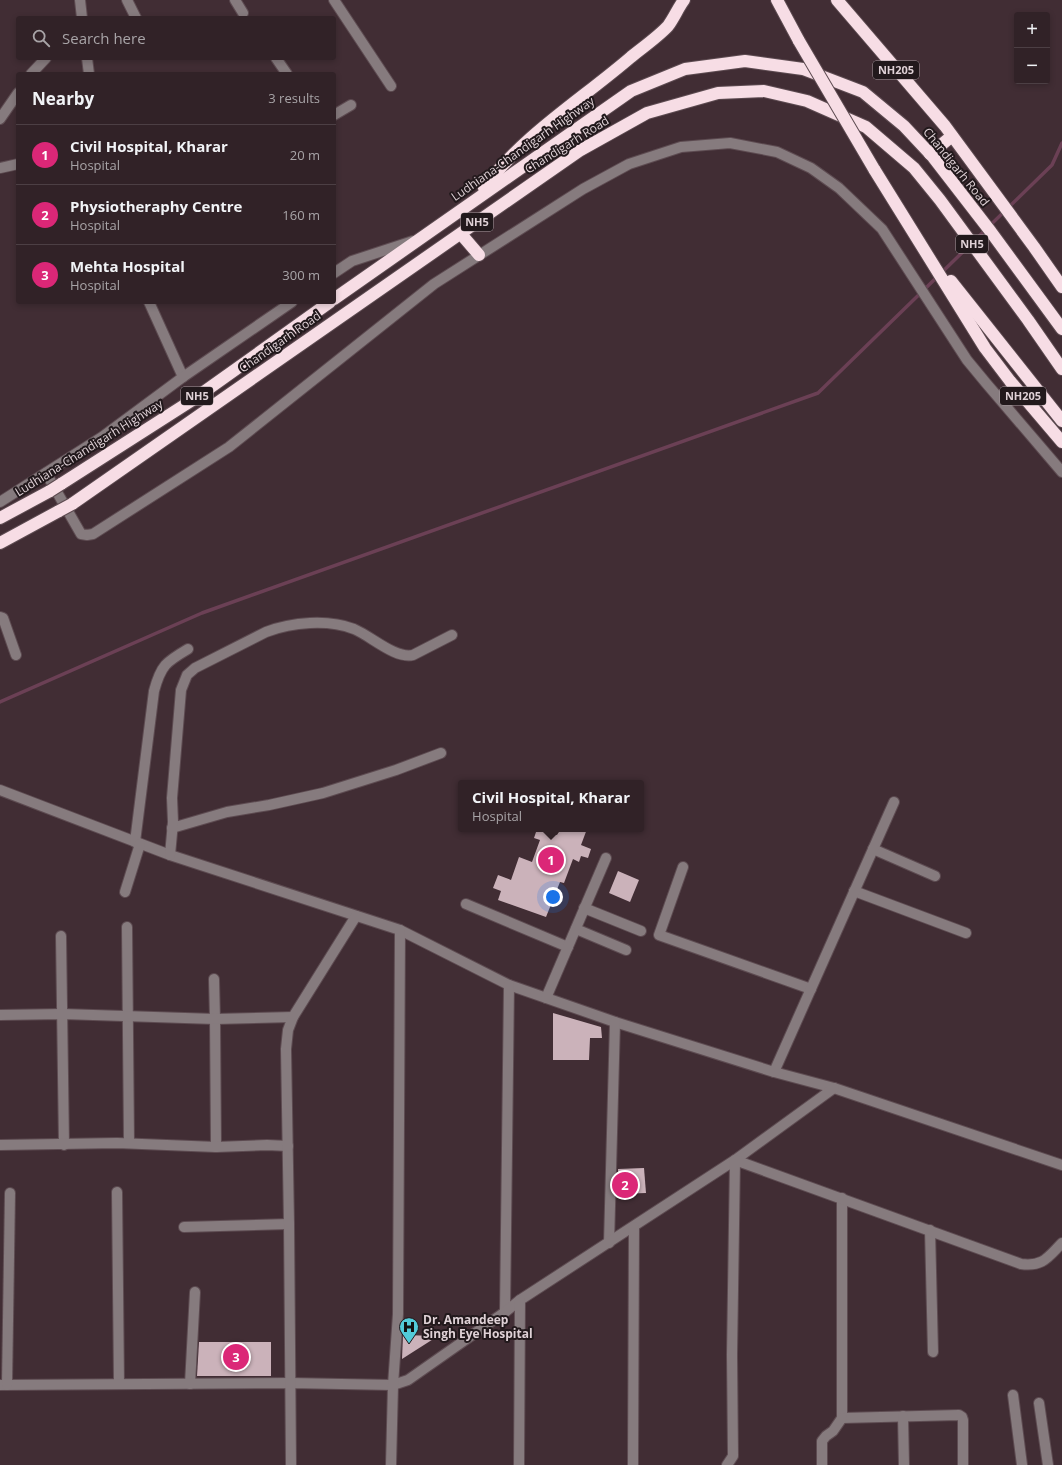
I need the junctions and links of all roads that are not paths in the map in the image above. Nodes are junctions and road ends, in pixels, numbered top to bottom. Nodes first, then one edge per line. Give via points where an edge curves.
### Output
1 (80, 0) edge
2 (127, 0) edge
3 (235, 0) edge
4 (334, 0) edge
5 (684, 0) edge
6 (777, 0) edge
7 (836, 0) edge
8 (243, 13) dead end
9 (82, 16) edge
10 (135, 16) edge
11 (44, 60) edge
12 (87, 60) edge
13 (277, 60) edge
14 (746, 61) joint
15 (33, 72) edge
16 (89, 72) edge
17 (286, 72) edge
18 (390, 86) dead end
19 (16, 96) edge
20 (350, 105) dead end
21 (336, 114) edge
22 (0, 119) edge
23 (954, 138) junction
24 (931, 155) junction
25 (16, 164) edge
26 (0, 168) edge
27 (477, 197) junction
28 (461, 234) junction
29 (418, 239) junction
30 (927, 254) junction
31 (479, 255) junction
32 (336, 272) edge
33 (1061, 286) edge
34 (336, 298) edge
35 (149, 304) edge
36 (289, 304) edge
37 (327, 304) edge
38 (1062, 329) edge
39 (1062, 369) edge
40 (183, 378) junction
41 (1062, 421) edge
42 (1062, 442) edge
43 (1062, 472) edge
44 (46, 473) junction
45 (0, 502) edge
46 (0, 518) edge
47 (0, 543) edge
48 (0, 617) edge
49 (452, 635) dead end
50 (188, 649) dead end
51 (16, 655) dead end
52 (441, 753) dead end
53 (0, 790) edge
54 (894, 802) dead end
55 (172, 828) junction
56 (138, 843) junction
57 (873, 849) junction
58 (170, 855) junction
59 (606, 858) dead end
60 (683, 867) dead end
61 (936, 876) dead end
62 (854, 891) junction
63 (124, 892) dead end
64 (466, 904) dead end
65 (584, 908) junction
66 (356, 916) junction
67 (127, 927) dead end
68 (400, 930) junction
69 (576, 930) junction
70 (641, 931) dead end
71 (966, 933) dead end
72 (61, 936) dead end
73 (568, 947) junction
74 (626, 950) dead end
75 (214, 979) dead end
76 (509, 985) junction
77 (811, 990) junction
78 (546, 998) junction
79 (63, 1014) junction
80 (0, 1015) edge
81 (292, 1016) junction
82 (128, 1017) junction
83 (215, 1018) junction
84 (615, 1022) junction
85 (774, 1072) junction
86 (834, 1088) junction
87 (129, 1144) junction
88 (0, 1145) edge
89 (64, 1145) junction
90 (288, 1146) junction
91 (216, 1148) junction
92 (735, 1160) junction
93 (1062, 1165) edge
94 (117, 1192) dead end
95 (10, 1194) dead end
96 (842, 1198) junction
97 (289, 1224) junction
98 (634, 1227) junction
99 (184, 1228) dead end
100 (930, 1230) junction
101 (609, 1243) junction
102 (1062, 1243) edge
103 (195, 1292) dead end
104 (520, 1300) junction
105 (505, 1312) junction
106 (933, 1352) dead end
107 (290, 1383) junction
108 (119, 1384) junction
109 (190, 1384) junction
110 (4, 1385) edge
111 (393, 1385) junction
112 (1013, 1395) dead end
113 (1039, 1402) dead end
114 (903, 1416) junction
115 (842, 1418) junction
116 (291, 1465) edge
117 (391, 1465) edge
118 (519, 1465) edge
119 (633, 1465) edge
120 (727, 1465) edge
121 (822, 1465) edge
122 (904, 1465) edge
123 (963, 1465) edge
124 (1022, 1465) edge
125 (1048, 1465) edge

1 - 9 street
2 - 10 street
3 - 8 street
4 - 18 street
5 - 27 highway via 667,26 526,142 494,174
6 - 30 highway, NH205, bridge via 874,169
7 - 23 highway, NH205
11 - 15 street
12 - 16 street
13 - 17 street
14 - 24 highway, Chandigarh Road / NH5 via 803,69 863,92 904,126
14 - 27 highway, Ludhiana-Chandigarh Highway / NH5 via 685,69 630,91
19 - 22 street
20 - 21 street
23 - 24 highway
23 - 33 highway, NH205
24 - 38 highway, Chandigarh Road / NH5
25 - 26 street
27 - 29 highway, Ludhiana-Chandigarh Highway / NH5
28 - 31 highway
28 - 39 highway, Chandigarh Road / NH5 via 579,151 647,113 718,93 764,91 807,101 866,127 914,168
28 - 47 highway, Chandigarh Road / NH5, bridge via 72,504
29 - 32 street via 352,261
29 - 34 highway, Ludhiana-Chandigarh Highway / NH5
30 - 41 highway
30 - 42 highway, NH205 via 985,348
31 - 43 street via 583,189 629,164 681,147 730,143 777,152 811,168 839,188 882,229 968,360
31 - 44 street via 434,284 229,447 93,534 81,534
35 - 40 street
36 - 40 street
37 - 46 highway, Ludhiana-Chandigarh Highway / NH5, bridge via 194,398 50,491
40 - 44 street via 102,437
44 - 45 street
48 - 51 street via 6,625
49 - 55 street via 407,656 348,627 301,623 266,632 195,668 186,675 181,690
50 - 56 street via 165,665 157,679
52 - 55 street via 323,793 227,812
53 - 56 street
54 - 57 street
55 - 58 street
56 - 58 street
56 - 63 street
57 - 61 street
57 - 62 street
58 - 66 street
59 - 65 street
60 - 77 street via 659,935
62 - 71 street
62 - 77 street
64 - 73 street
65 - 69 street
65 - 70 street
66 - 68 street
66 - 81 street
67 - 82 street
68 - 76 street
68 - 111 street via 398,1314
69 - 73 street
69 - 74 street
72 - 79 street
73 - 78 street
75 - 83 street
76 - 78 street
76 - 105 street
77 - 85 street
78 - 84 street
79 - 80 street
79 - 82 street
79 - 89 street
81 - 83 street
81 - 90 street via 286,1049
82 - 83 street
82 - 87 street
83 - 91 street
84 - 85 street
84 - 101 street
85 - 86 street
86 - 92 street
86 - 93 street
87 - 89 street
87 - 91 street
88 - 89 street
90 - 91 street
90 - 97 street
92 - 96 street
92 - 98 street
92 - 120 street via 733,1456
94 - 108 street
95 - 110 street
96 - 100 street
96 - 115 street
97 - 99 street
97 - 107 street
98 - 101 street
98 - 119 street
100 - 102 street via 1021,1264 1032,1265 1042,1262
100 - 106 street
101 - 104 street
103 - 109 street
104 - 105 street
104 - 118 street
105 - 111 street via 408,1380
107 - 109 street
107 - 111 street
107 - 116 street
108 - 109 street
108 - 110 street
111 - 117 street
112 - 124 street
113 - 125 street
114 - 115 street
114 - 122 street
114 - 123 street via 962,1417
115 - 121 street via 833,1431 822,1440

